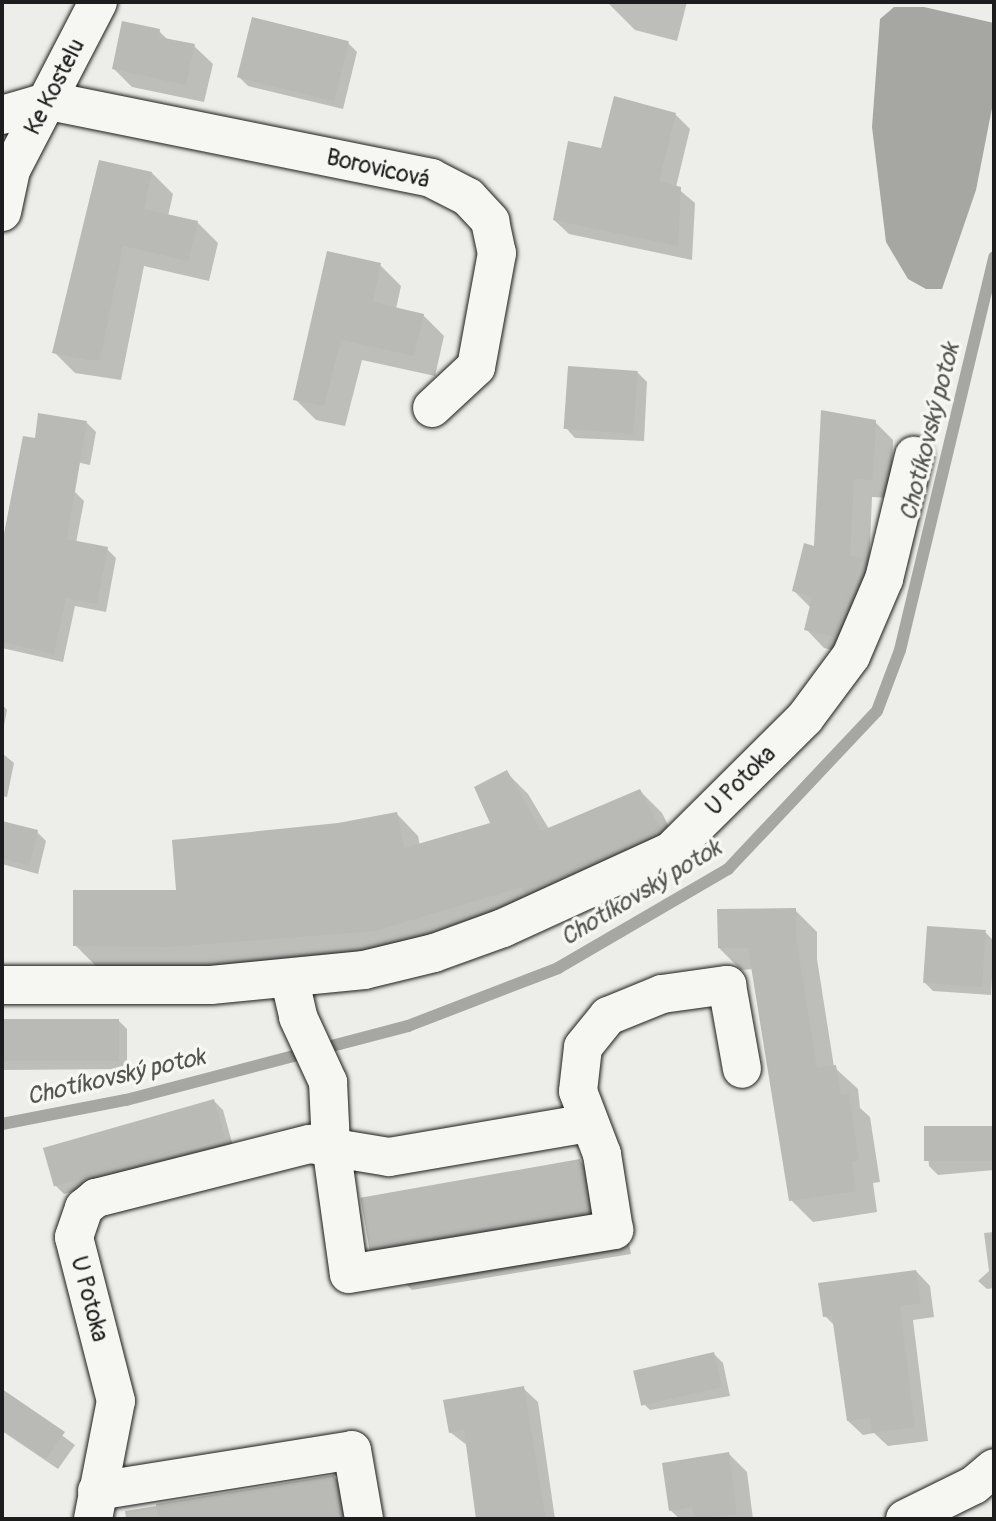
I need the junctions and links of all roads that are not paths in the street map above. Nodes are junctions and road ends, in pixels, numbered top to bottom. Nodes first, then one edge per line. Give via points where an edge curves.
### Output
1 (98, 2) edge
2 (50, 101) junction
3 (2, 115) edge
4 (2, 212) edge
5 (432, 408) dead end
6 (914, 456) dead end
7 (2, 985) edge
8 (294, 999) junction
9 (742, 1069) dead end
10 (587, 1123) junction
11 (331, 1145) junction
12 (994, 1468) edge
13 (95, 1505) edge
14 (364, 1519) edge
15 (905, 1519) edge

1 - 2 street, Ke Kostelu
2 - 3 street
2 - 4 street, Ke Kostelu via 11,170
2 - 5 street, Borovicová via 430,178 468,197 490,222 498,253 476,368
6 - 8 street, U Potoka via 884,579 851,656 804,718 671,851 503,928 433,953 364,970
7 - 8 street, U Potoka
8 - 11 street via 328,1082
9 - 10 street via 727,985 662,993 608,1016 583,1047 578,1091
10 - 11 street, U Potoka via 389,1157 356,1154
10 - 11 street via 602,1154 614,1230 349,1274
11 - 13 street, U Potoka via 310,1144 122,1191 96,1198 84,1208 74,1237 116,1401
12 - 15 street via 974,1485
13 - 14 street via 352,1450

